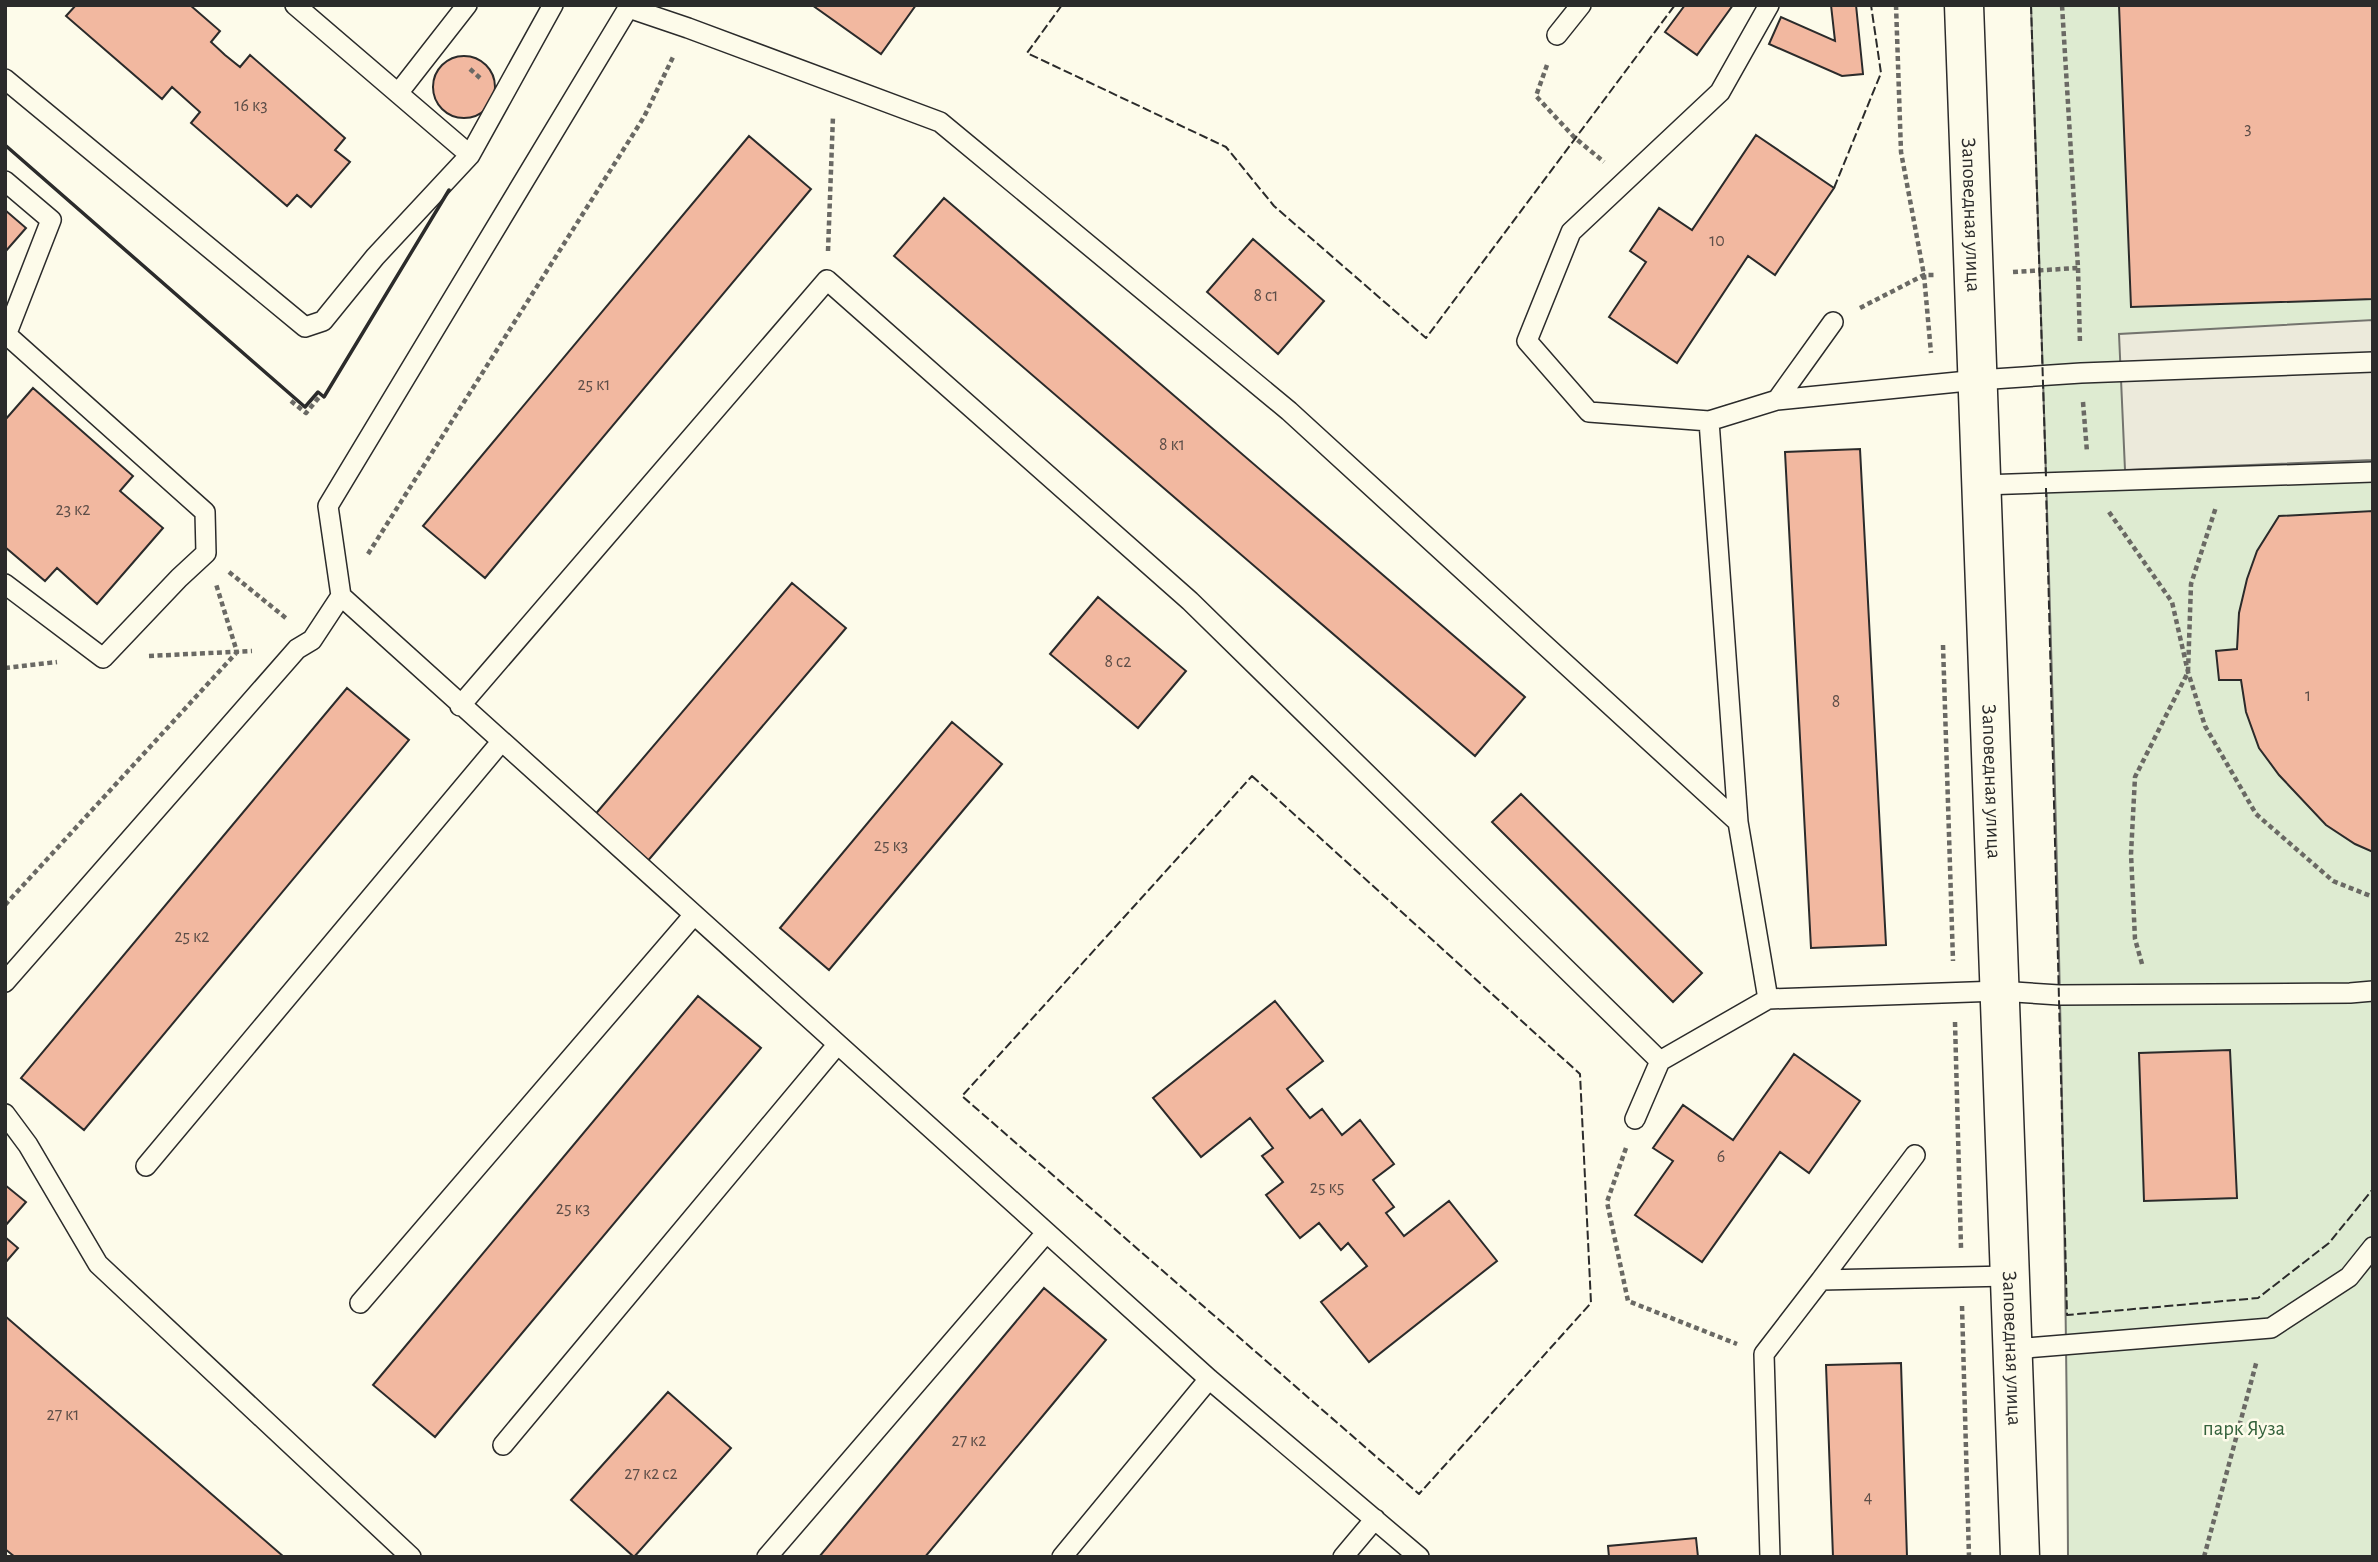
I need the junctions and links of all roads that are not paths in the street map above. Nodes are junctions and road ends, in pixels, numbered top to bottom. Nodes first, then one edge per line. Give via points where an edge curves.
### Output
1 (295, 5) edge
2 (467, 5) edge
3 (554, 5) edge
4 (1581, 5) edge
5 (1769, 5) edge
6 (1964, 5) edge
7 (629, 7) edge
8 (1557, 35) road end
9 (5, 79) edge
10 (399, 92) junction
11 (470, 155) junction
12 (5, 181) edge
13 (1833, 322) road end
14 (6, 336) edge
15 (2373, 362) edge
16 (1978, 380) junction
17 (1777, 400) junction
18 (1709, 421) junction
19 (2373, 472) edge
20 (1982, 485) junction
21 (5, 584) edge
22 (341, 596) junction
23 (460, 706) junction
24 (501, 742) junction
25 (1738, 822) junction
26 (693, 916) junction
27 (5, 982) edge
28 (2373, 990) edge
29 (1999, 991) junction
30 (1768, 999) junction
31 (837, 1045) junction
32 (1660, 1061) junction
33 (5, 1114) edge
34 (1635, 1119) road end
35 (1915, 1155) dead end
36 (146, 1166) dead end
37 (1046, 1233) junction
38 (2373, 1247) edge
39 (2009, 1276) junction
40 (1821, 1280) junction
41 (360, 1303) dead end
42 (2014, 1349) junction
43 (1209, 1379) junction
44 (503, 1445) dead end
45 (1375, 1519) junction
46 (411, 1557) edge
47 (767, 1557) edge
48 (1062, 1557) edge
49 (1343, 1557) edge
50 (1419, 1557) edge
51 (1770, 1557) edge
52 (2020, 1557) edge

1 - 10 lane
2 - 10 lane
3 - 11 lane
4 - 8 lane
5 - 18 lane via 1720,92 1571,232 1527,341 1589,412
6 - 16 street, Заповедная улица
7 - 22 lane via 328,506
7 - 25 lane via 940,122 1289,411
9 - 11 lane via 305,327 323,321
10 - 11 lane
12 - 14 lane via 51,220
13 - 17 lane
14 - 21 lane via 205,512 206,553 103,658
15 - 16 lane
16 - 17 lane
16 - 20 street, Заповедная улица
17 - 18 lane
18 - 25 lane
19 - 20 lane
20 - 29 street, Заповедная улица
22 - 23 lane
22 - 27 lane via 305,644
23 - 24 lane
23 - 32 lane via 827,279 1190,601
24 - 26 lane
24 - 36 lane
25 - 30 lane
26 - 31 lane
26 - 41 lane
28 - 29 lane via 2151,995
29 - 30 lane
29 - 39 street, Заповедная улица
30 - 32 lane
31 - 37 lane
31 - 44 lane
32 - 34 lane
33 - 46 lane via 98,1264
35 - 40 lane
37 - 43 lane
37 - 47 lane
38 - 42 lane via 2349,1277 2271,1328
39 - 40 lane
39 - 42 street, Заповедная улица
40 - 51 lane via 1764,1354
42 - 52 street, Заповедная улица
43 - 45 lane
43 - 48 lane
45 - 49 lane
45 - 50 lane

